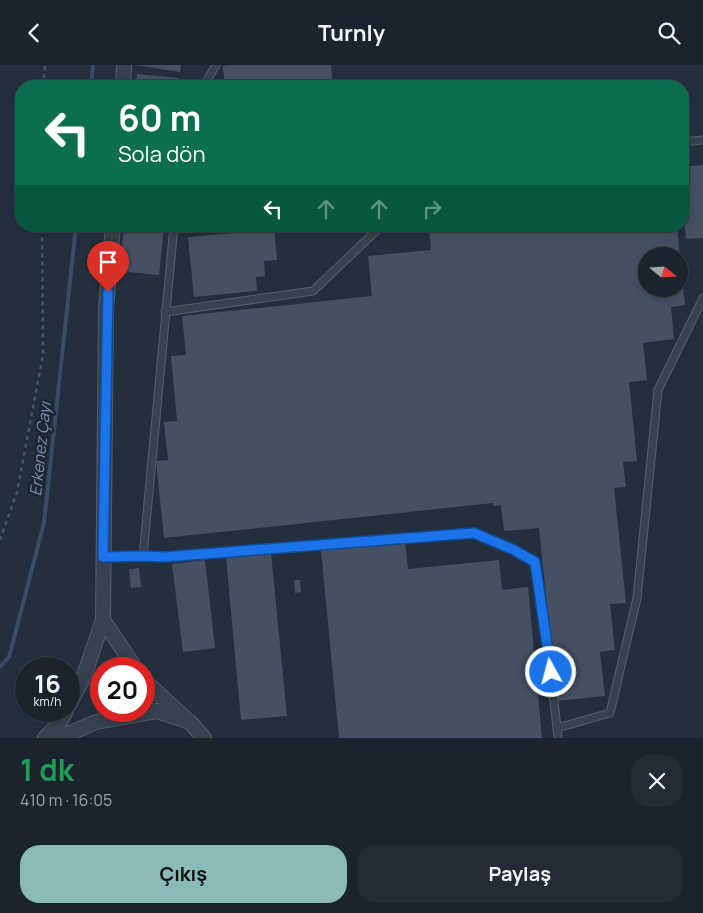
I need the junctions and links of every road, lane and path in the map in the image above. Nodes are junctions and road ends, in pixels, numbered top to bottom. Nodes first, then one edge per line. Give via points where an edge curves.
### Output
1 (45, 65) edge
2 (124, 65) edge
3 (216, 65) edge
4 (44, 80) edge
5 (123, 80) edge
6 (207, 80) edge
7 (703, 140) edge
8 (689, 141) edge
9 (42, 232) edge
10 (112, 232) edge
11 (173, 232) edge
12 (375, 232) edge
13 (703, 298) edge
14 (165, 312) junction
15 (0, 540) edge
16 (144, 556) junction
17 (103, 557) junction
18 (103, 620) junction
19 (128, 657) edge
20 (80, 684) edge
21 (155, 690) edge
22 (60, 722) edge
23 (190, 722) junction
24 (557, 728) junction
25 (45, 738) edge
26 (59, 738) edge
27 (204, 738) edge
28 (558, 738) edge

1 - 4 path
2 - 5 street
3 - 6 lane
7 - 8 lane
9 - 15 path via 43,355 17,492
10 - 17 street via 106,308
11 - 14 lane
12 - 14 lane via 313,291
13 - 24 lane via 658,390 636,598 610,713
14 - 16 lane
16 - 17 lane
16 - 24 lane via 474,533 535,562
17 - 18 street
18 - 19 street
18 - 20 street
21 - 23 street
22 - 25 street
23 - 26 street via 157,711 96,722
23 - 27 street
24 - 28 lane

